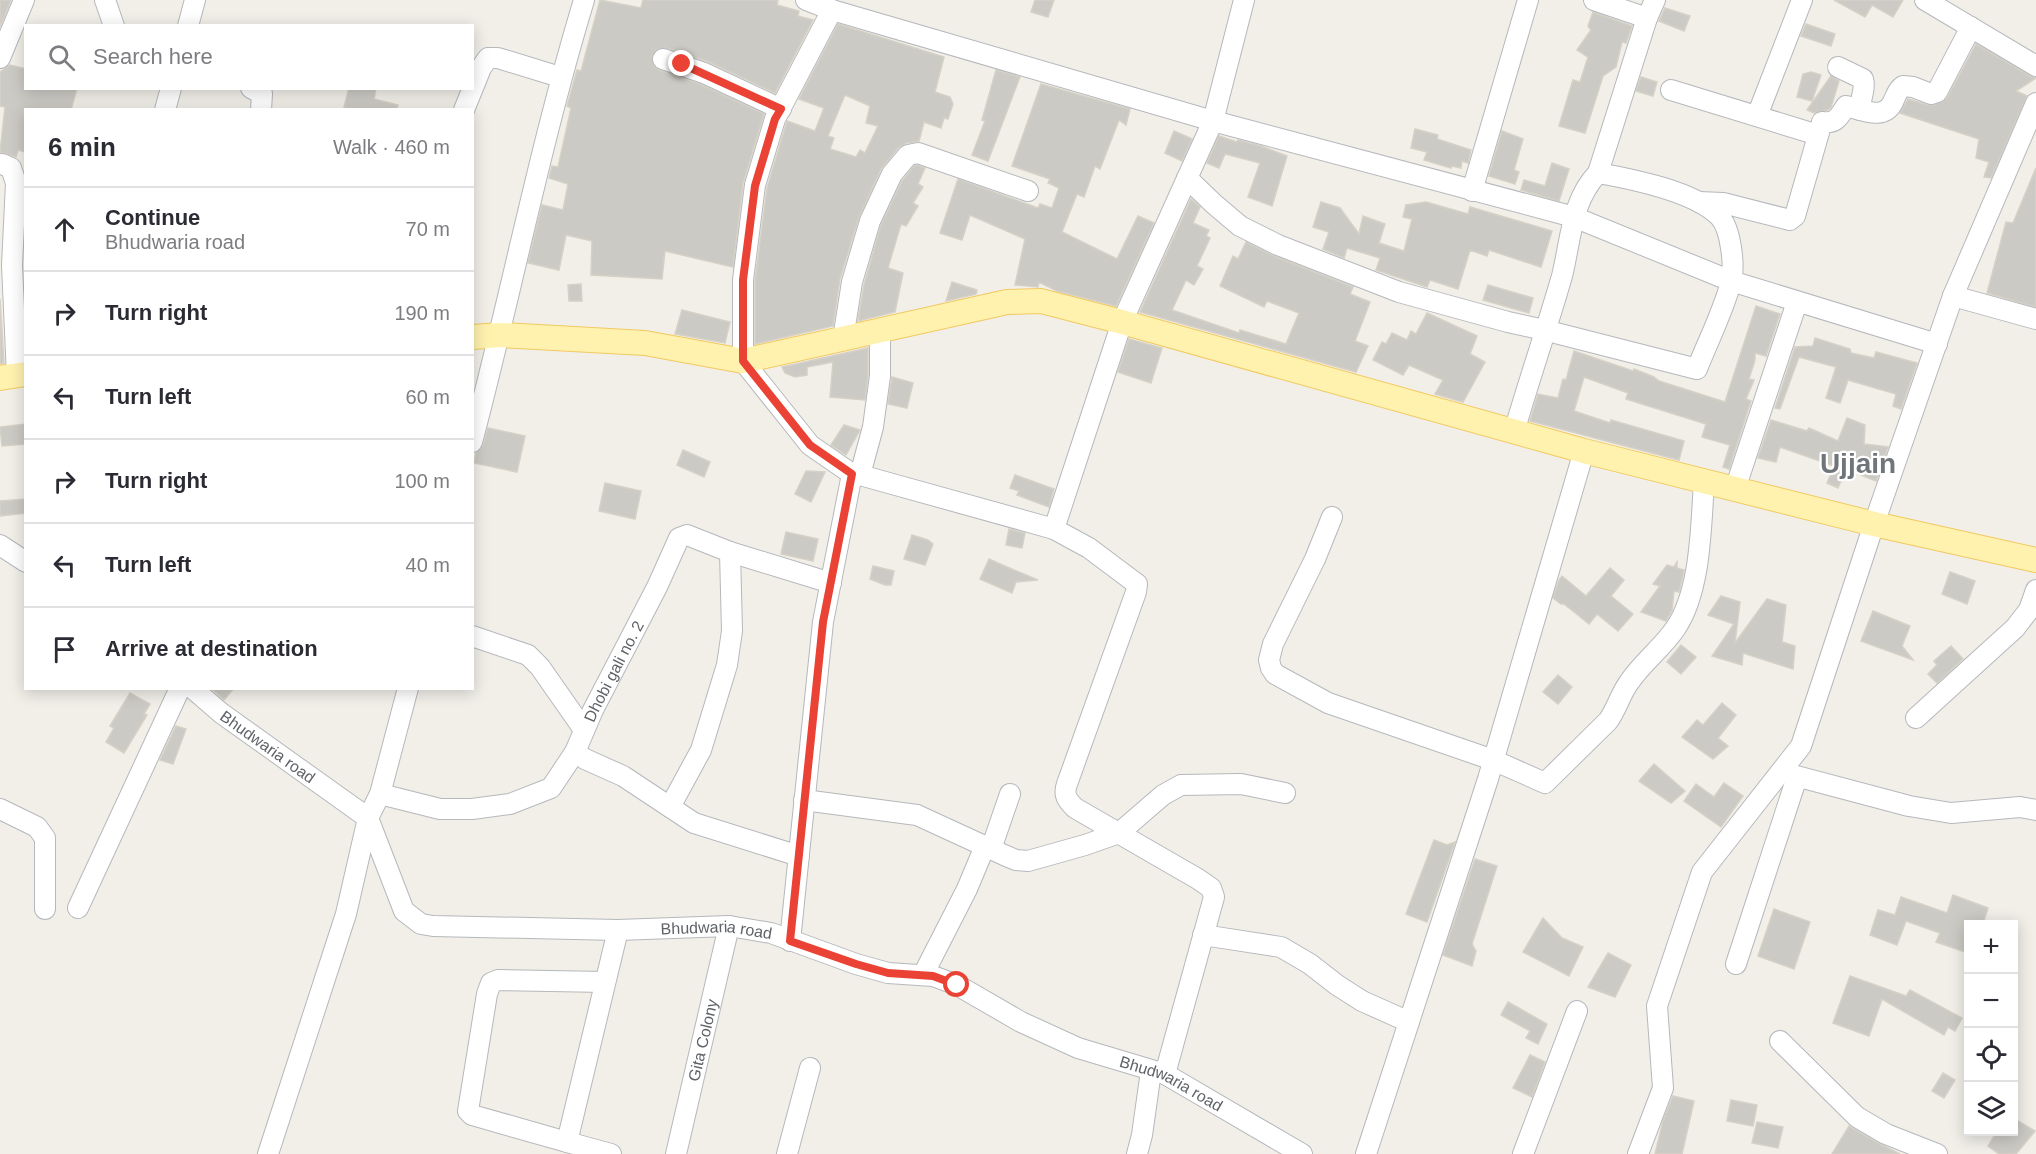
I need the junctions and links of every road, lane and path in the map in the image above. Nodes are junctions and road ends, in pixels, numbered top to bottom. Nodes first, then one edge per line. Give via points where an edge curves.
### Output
1 (24, 0) edge
2 (105, 0) edge
3 (195, 0) edge
4 (584, 0) edge
5 (806, 0) edge
6 (1244, 0) edge
7 (1528, 0) edge
8 (1594, 0) edge
9 (1655, 0) edge
10 (1802, 0) edge
11 (1925, 0) edge
12 (832, 10) junction
13 (1647, 18) junction
14 (113, 24) edge
15 (189, 24) edge
16 (1971, 27) junction
17 (0, 58) edge
18 (663, 59) dead end
19 (2036, 66) edge
20 (1838, 67) dead end
21 (560, 77) junction
22 (474, 89) edge
23 (170, 90) edge
24 (255, 90) edge
25 (474, 90) edge
26 (1671, 90) dead end
27 (2036, 104) edge
28 (166, 108) edge
29 (261, 108) edge
30 (465, 108) edge
31 (781, 109) junction
32 (1860, 110) junction
33 (1757, 116) junction
34 (1213, 120) junction
35 (1818, 135) junction
36 (2, 164) dead end
37 (1598, 173) junction
38 (1187, 178) junction
39 (1028, 191) dead end
40 (1472, 191) junction
41 (1696, 202) junction
42 (1574, 217) junction
43 (1731, 281) junction
44 (1953, 296) junction
45 (1797, 302) junction
46 (2036, 319) edge
47 (1122, 322) junction
48 (880, 330) junction
49 (1544, 330) junction
50 (501, 335) junction
51 (474, 337) edge
52 (843, 339) junction
53 (1937, 344) junction
54 (743, 361) junction
55 (14, 376) edge
56 (1514, 432) junction
57 (474, 435) edge
58 (1584, 451) junction
59 (856, 474) junction
60 (1704, 481) junction
61 (1735, 489) junction
62 (1332, 517) dead end
63 (1874, 524) junction
64 (1054, 529) junction
65 (0, 545) edge
66 (730, 552) junction
67 (2036, 560) edge
68 (24, 561) edge
69 (831, 583) junction
70 (2036, 590) edge
71 (474, 637) edge
72 (179, 690) edge
73 (194, 690) edge
74 (407, 690) edge
75 (1916, 718) dead end
76 (584, 730) junction
77 (575, 752) junction
78 (1493, 760) junction
79 (1789, 774) junction
80 (1285, 793) dead end
81 (1010, 794) dead end
82 (380, 795) junction
83 (804, 800) junction
84 (670, 807) junction
85 (0, 809) edge
86 (2036, 810) edge
87 (368, 818) junction
88 (1119, 833) junction
89 (988, 848) junction
90 (799, 856) junction
91 (78, 908) dead end
92 (45, 909) dead end
93 (729, 926) junction
94 (618, 930) junction
95 (1203, 935) junction
96 (790, 941) junction
97 (1736, 964) dead end
98 (923, 975) junction
99 (605, 982) junction
100 (1577, 1011) dead end
101 (1409, 1022) junction
102 (1780, 1041) dead end
103 (810, 1068) dead end
104 (1158, 1072) junction
105 (567, 1142) junction
106 (268, 1154) edge
107 (611, 1154) edge
108 (676, 1154) edge
109 (788, 1154) edge
110 (1137, 1154) edge
111 (1302, 1154) edge
112 (1366, 1154) edge
113 (1523, 1154) edge
114 (1638, 1154) edge
115 (1937, 1154) edge

1 - 17 street
2 - 14 street
3 - 15 street
4 - 21 street
5 - 12 street
6 - 34 street
7 - 40 street
8 - 13 street
9 - 13 street
10 - 33 street
11 - 16 street
12 - 31 street
12 - 34 street
13 - 37 street
16 - 19 street
16 - 32 street via 1937,92 1931,94 1903,86 1885,113
18 - 31 street via 704,73
20 - 32 street via 1863,79
21 - 22 street via 488,58
21 - 50 street
23 - 28 street
24 - 29 street via 262,94
25 - 30 street
26 - 33 street
27 - 44 street
31 - 54 street via 755,186 743,280
32 - 35 street via 1846,106 1836,121 1822,123
33 - 35 street
34 - 38 street
34 - 40 street
35 - 41 street via 1795,216 1790,220 1723,203
36 - 55 street via 11,168 16,183 12,265
37 - 41 street via 1637,179
37 - 42 street via 1586,185
38 - 47 street
38 - 49 street via 1240,226 1278,245 1399,292
39 - 52 street via 918,153 908,155 892,174 870,221 852,282
40 - 42 street
41 - 43 street via 1720,217 1731,243
42 - 43 street
42 - 49 street via 1562,275
43 - 45 street
43 - 49 street via 1697,369
44 - 46 street
44 - 53 street
45 - 53 street
45 - 61 street
47 - 48 main road via 1041,301 1007,302
47 - 56 main road
47 - 64 street
48 - 52 main road
48 - 59 street via 880,376 874,417
49 - 56 street
50 - 51 main road
50 - 54 main road via 645,343
50 - 57 street
52 - 54 main road
53 - 63 street
54 - 59 street via 810,445
56 - 58 main road
58 - 60 main road
58 - 78 street
59 - 64 street
59 - 69 street
60 - 61 main road
60 - 78 street via 1698,558 1684,614 1631,679 1614,712 1545,783
61 - 63 main road
62 - 78 street via 1273,644 1271,668 1275,674 1328,703
63 - 67 main road
63 - 79 street
64 - 88 street via 1089,548 1137,584 1064,792 1075,808
65 - 68 street
66 - 69 street, Dhobi gali no. 2
66 - 76 street, Dhobi gali no. 2 via 687,535 679,538
66 - 84 street via 732,631 727,665 701,750
69 - 83 street via 823,622
70 - 75 street via 2029,610 2015,628
71 - 76 street via 528,655
72 - 91 street
73 - 87 street, Bhudwaria road
74 - 82 street
76 - 77 street, Dhobi gali no. 2
77 - 82 street, Dhobi gali no. 2 via 551,788 510,804 440,809
77 - 84 street
78 - 101 street
79 - 86 street via 1909,806 1951,813 2020,807
79 - 97 street
79 - 114 street via 1702,872 1657,1006 1663,1088
80 - 88 street via 1241,784 1181,785 1163,795
81 - 89 street
82 - 87 street
83 - 89 street via 917,815
83 - 90 street
84 - 90 street via 694,823
85 - 92 street via 37,827 45,838
87 - 94 street, Bhudwaria road via 404,911 421,924
87 - 106 street via 346,914
88 - 89 street via 1028,861
88 - 95 street via 1211,888 1214,897
89 - 98 street
90 - 96 street
93 - 94 street, Bhudwaria road
93 - 96 street, Bhudwaria road via 771,933
93 - 108 street, Gita Colony
94 - 99 street
95 - 101 street via 1281,947 1362,1001
95 - 104 street
96 - 98 street, Bhudwaria road via 888,973
98 - 104 street, Bhudwaria road via 957,985 1021,1022 1078,1048
99 - 105 street
99 - 105 street via 498,980 491,983 487,994 468,1111
100 - 113 street
101 - 112 street
102 - 115 street via 1857,1117 1886,1134
103 - 109 street
104 - 110 street
104 - 111 street, Bhudwaria road
105 - 107 street

